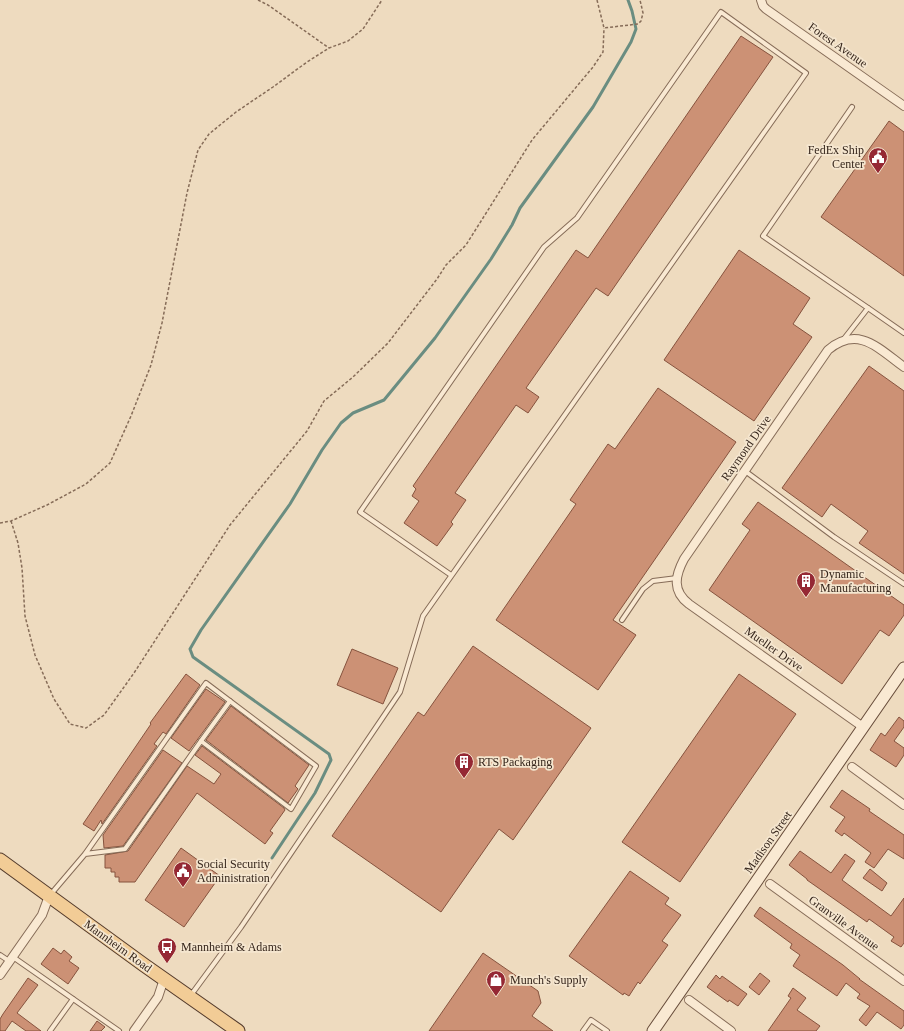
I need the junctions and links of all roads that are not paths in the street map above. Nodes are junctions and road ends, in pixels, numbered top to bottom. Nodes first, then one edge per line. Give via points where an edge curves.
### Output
1 (761, 1) edge
2 (904, 106) edge
3 (852, 107) dead end
4 (868, 308) junction
5 (904, 333) edge
6 (843, 340) junction
7 (904, 366) edge
8 (744, 470) junction
9 (451, 575) junction
10 (677, 582) junction
11 (904, 584) edge
12 (622, 620) dead end
13 (904, 668) edge
14 (230, 701) junction
15 (863, 727) junction
16 (201, 741) junction
17 (852, 768) dead end
18 (904, 805) edge
19 (85, 854) junction
20 (0, 860) edge
21 (770, 884) dead end
22 (49, 896) junction
23 (0, 955) edge
24 (11, 959) junction
25 (0, 975) edge
26 (164, 979) junction
27 (904, 981) edge
28 (190, 997) junction
29 (73, 999) junction
30 (688, 1000) dead end
31 (50, 1031) edge
32 (119, 1031) edge
33 (134, 1031) edge
34 (238, 1031) edge
35 (583, 1031) edge
36 (607, 1031) edge
37 (653, 1031) edge
38 (731, 1031) edge

1 - 2 street, Forest Avenue via 766,9
3 - 4 lane via 763,236
4 - 5 lane
4 - 6 lane
6 - 7 street, Raymond Drive via 861,339
6 - 8 street, Raymond Drive via 828,350
8 - 10 street, Raymond Drive via 684,558
8 - 11 lane via 834,537
9 - 9 lane via 806,73 721,12 577,218 544,247 360,512
9 - 28 lane via 423,616 400,692 241,927
10 - 12 lane via 653,581 643,589
10 - 15 street, Mueller Drive via 682,599
13 - 15 street, Madison Street
14 - 16 lane
14 - 16 lane via 316,766 291,809
14 - 19 lane via 206,682
15 - 37 street, Madison Street
16 - 19 lane via 125,849
17 - 18 street
19 - 22 lane
20 - 22 main road, Mannheim Road
21 - 27 street, Granville Avenue
22 - 24 street via 42,915
22 - 26 main road, Mannheim Road
23 - 24 lane
24 - 25 street
24 - 29 lane
26 - 28 main road, Mannheim Road
26 - 33 street via 158,997
28 - 34 main road, Mannheim Road
29 - 31 lane
29 - 32 lane
30 - 38 street
35 - 36 lane via 591,1020

